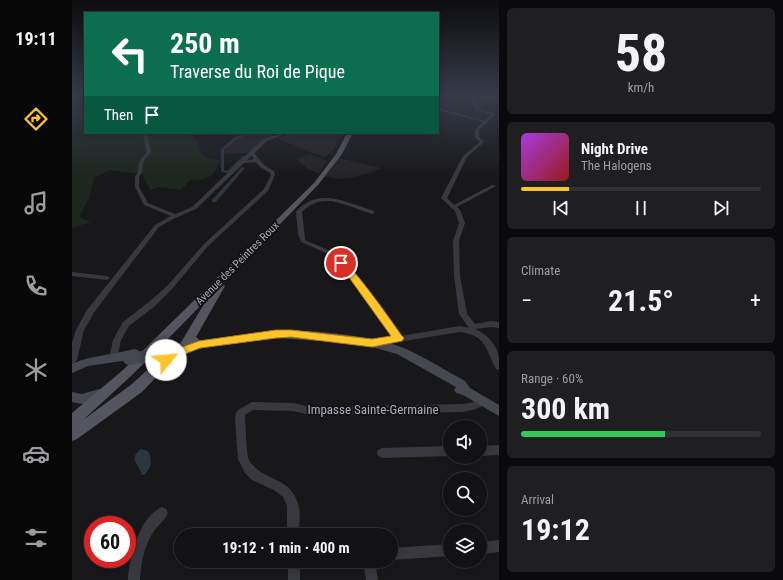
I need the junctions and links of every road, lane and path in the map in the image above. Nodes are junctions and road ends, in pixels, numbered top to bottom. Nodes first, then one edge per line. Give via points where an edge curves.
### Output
1 (485, 123) edge
2 (146, 134) edge
3 (281, 134) edge
4 (346, 134) edge
5 (350, 134) edge
6 (252, 154) junction
7 (258, 160) junction
8 (243, 162) junction
9 (494, 186) dead end
10 (305, 195) junction
11 (454, 207) junction
12 (372, 212) dead end
13 (175, 216) junction
14 (72, 274) edge
15 (107, 278) dead end
16 (223, 278) junction
17 (499, 325) edge
18 (473, 329) junction
19 (169, 331) junction
20 (399, 338) junction
21 (376, 344) junction
22 (189, 345) junction
23 (162, 354) junction
24 (125, 357) junction
25 (72, 359) edge
26 (90, 362) junction
27 (499, 367) edge
28 (72, 369) edge
29 (72, 374) edge
30 (99, 394) junction
31 (473, 396) junction
32 (72, 397) edge
33 (499, 411) edge
34 (72, 417) edge
35 (72, 421) edge
36 (72, 435) edge
37 (499, 450) edge
38 (443, 451) edge
39 (487, 451) edge
40 (382, 453) dead end
41 (162, 513) dead end
42 (293, 528) edge
43 (499, 546) edge
44 (487, 547) edge
45 (443, 550) edge
46 (398, 554) edge
47 (294, 568) edge
48 (370, 568) edge
49 (134, 580) edge
50 (294, 580) edge
51 (372, 580) edge

1 - 11 street via 476,131 482,142 465,156 444,197
2 - 13 street via 149,152 141,162 137,187 146,204
3 - 6 street via 266,140
4 - 10 main road, Avenue des Peintres Roux via 342,145
5 - 10 main road, Avenue des Peintres Roux via 329,168
6 - 7 street
6 - 8 street
7 - 8 street
7 - 24 street via 274,176 266,190 206,245 170,287 126,324 117,340
8 - 13 street via 199,204
9 - 11 street
10 - 16 main road, Avenue des Peintres Roux
11 - 18 street via 462,223 456,241 461,303 463,314
12 - 20 street via 324,199 310,204 299,212 300,236 303,241 335,255
13 - 25 street via 161,224 144,242 91,310 80,330
14 - 15 street
16 - 19 main road, Avenue des Peintres Roux
16 - 22 main road
17 - 18 street via 491,324
18 - 20 street
18 - 27 street via 486,339
19 - 30 main road, Avenue des Peintres Roux
19 - 35 main road, Avenue des Peintres Roux via 127,373
20 - 21 street
21 - 22 main road via 276,334
21 - 31 main road
22 - 23 main road
23 - 24 main road, bridge
23 - 36 main road via 137,388
24 - 26 main road
25 - 26 street
26 - 28 main road
26 - 29 main road
30 - 32 main road via 82,399
30 - 34 main road, Avenue des Peintres Roux
31 - 33 main road
31 - 42 street, Impasse Sainte-Germaine via 476,405 463,408 311,411 293,407 252,406 241,413 243,459 256,476 287,493 293,505
37 - 39 street
38 - 40 street
41 - 49 street via 144,534 135,560
43 - 44 street
45 - 46 street
47 - 50 street
48 - 51 street

